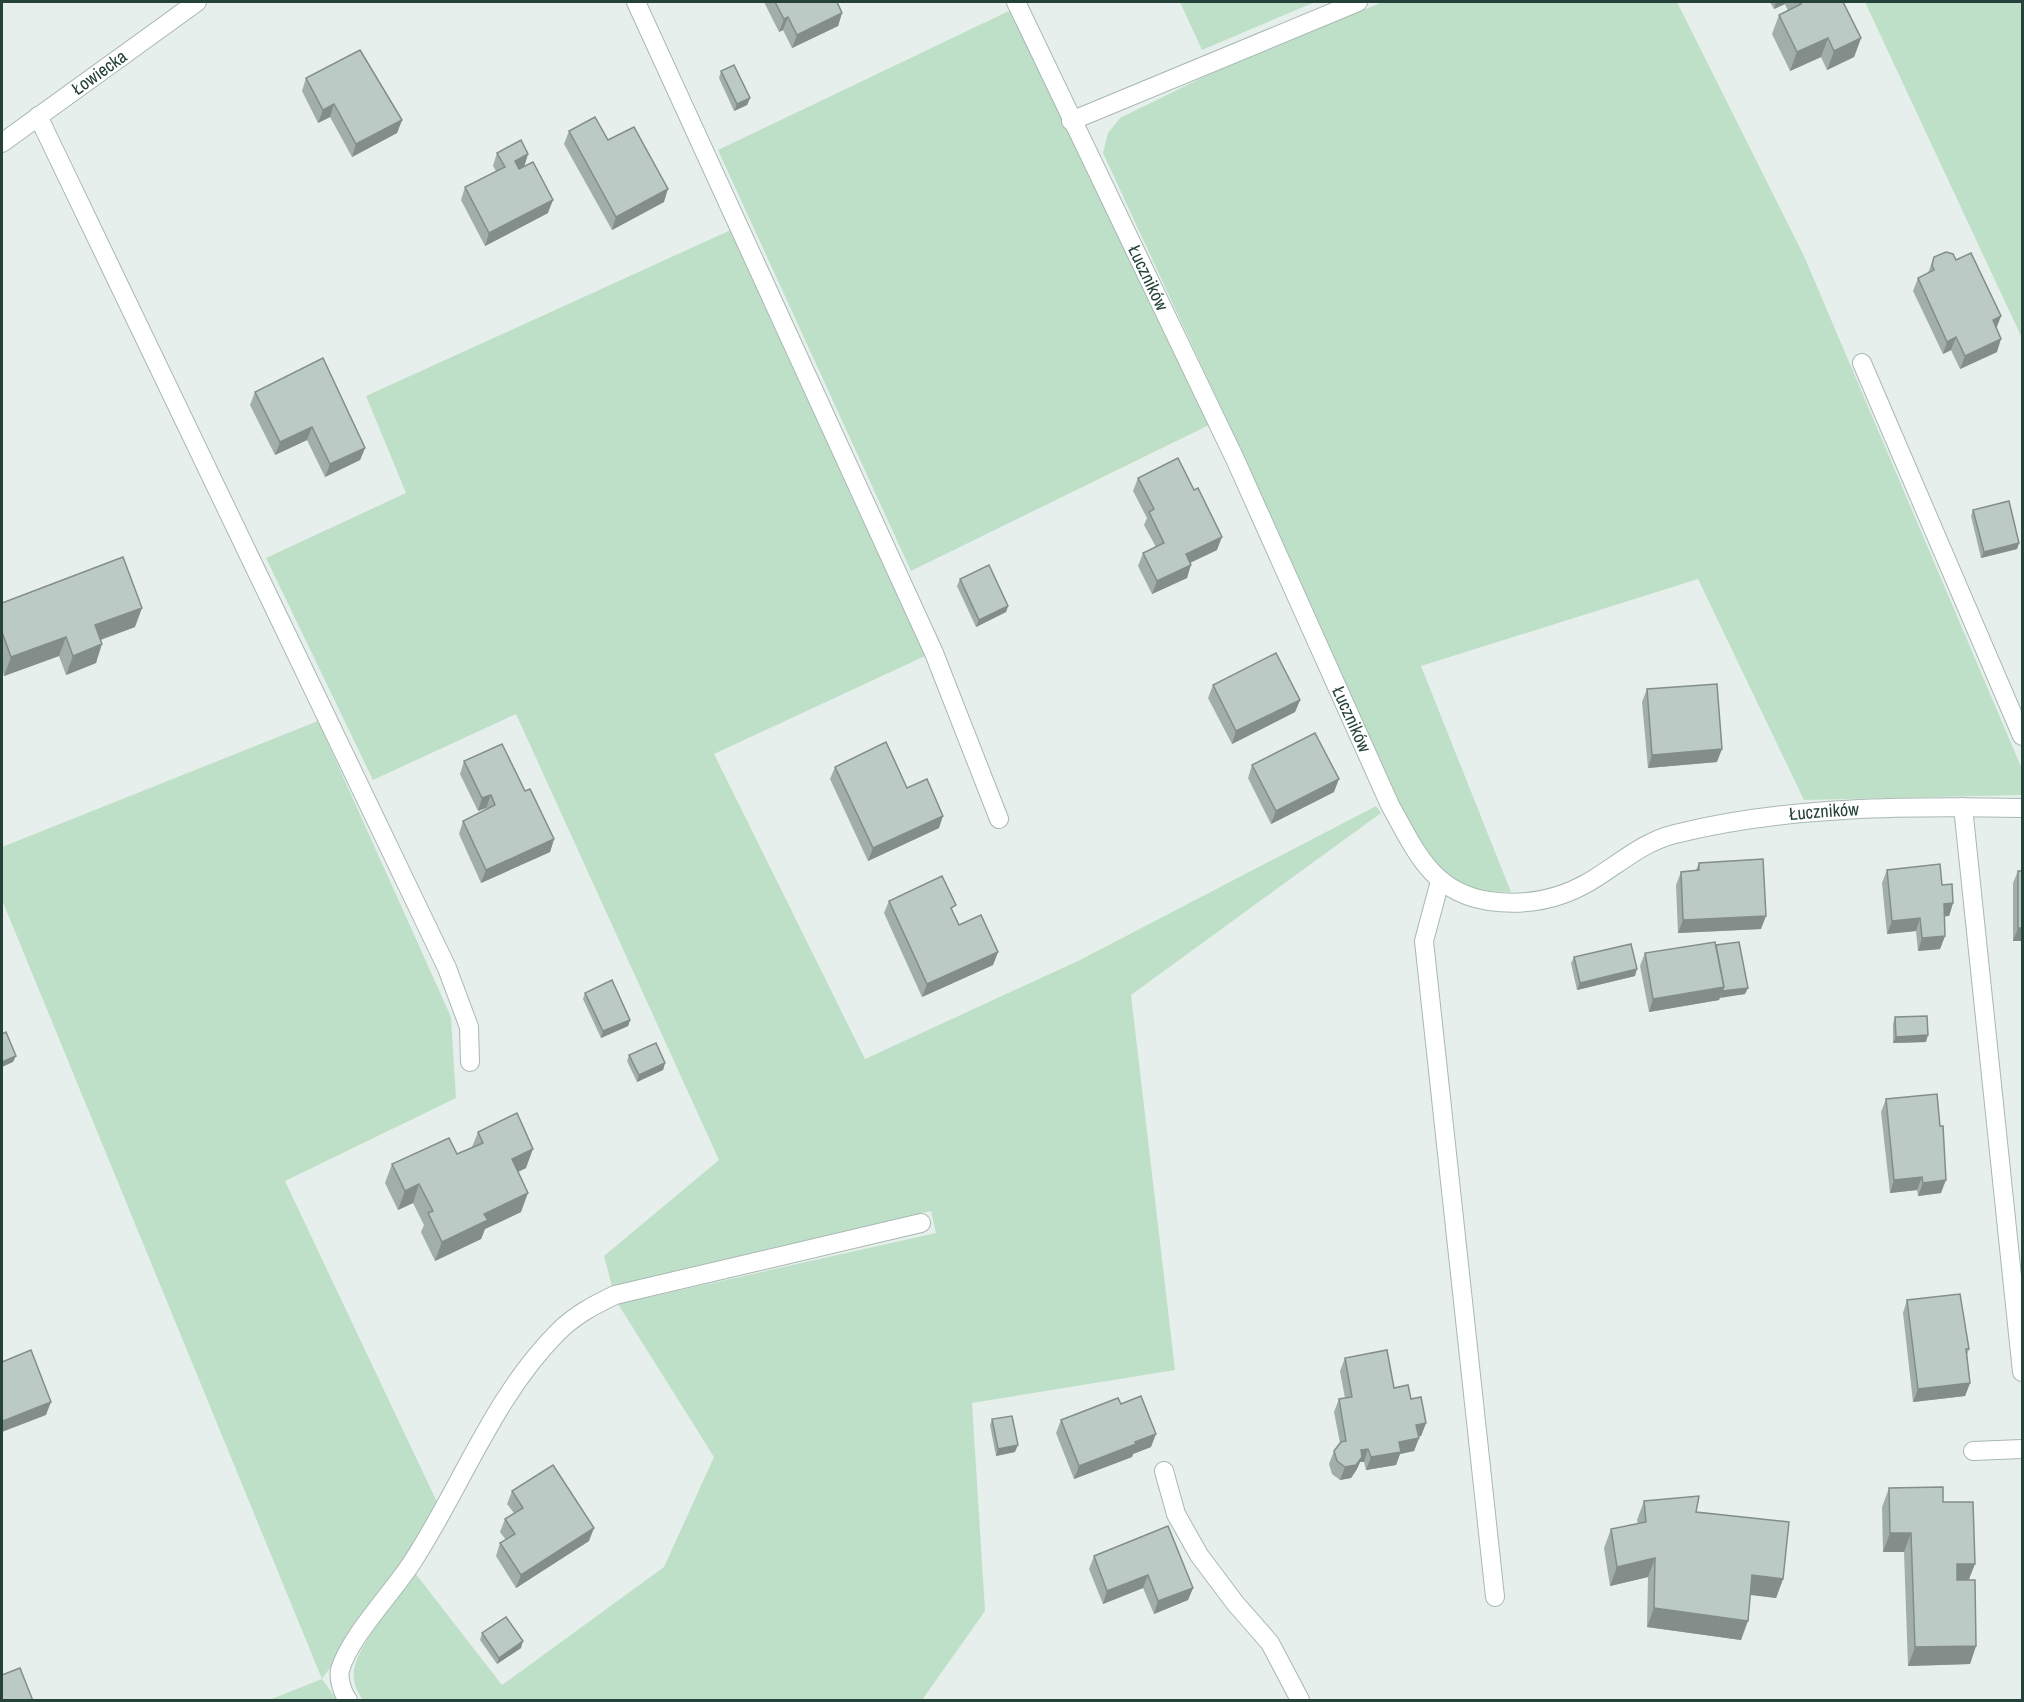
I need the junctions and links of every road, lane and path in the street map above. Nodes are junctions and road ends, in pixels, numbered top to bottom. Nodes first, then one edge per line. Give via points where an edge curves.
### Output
1 (197, 2) edge
2 (636, 2) edge
3 (1016, 2) edge
4 (1358, 2) edge
5 (38, 116) junction
6 (1071, 121) junction
7 (2, 143) edge
8 (1862, 363) dead end
9 (2022, 736) edge
10 (1963, 807) junction
11 (2022, 808) edge
12 (999, 819) dead end
13 (1440, 881) junction
14 (470, 1062) dead end
15 (921, 1223) dead end
16 (2022, 1372) edge
17 (2022, 1449) edge
18 (1973, 1451) dead end
19 (1164, 1471) dead end
20 (1496, 1598) dead end
21 (348, 1701) edge
22 (1300, 1701) edge

1 - 5 street, Łowiecka
2 - 12 street via 934,653
3 - 6 street, Łuczników
4 - 6 street
5 - 7 street, Łowiecka
5 - 14 street via 447,968 469,1027
6 - 13 street, Łuczników via 1235,459 1389,805
8 - 9 street
10 - 11 street, Łuczników
10 - 13 street, Łuczników via 1745,820 1674,834 1637,850 1567,893 1532,902 1488,901 1452,890
10 - 16 street
13 - 20 street via 1424,941
15 - 21 street via 615,1295 584,1310 558,1332 526,1369 411,1564 354,1644 340,1672
17 - 18 street
19 - 22 street via 1176,1514 1199,1554 1270,1643

